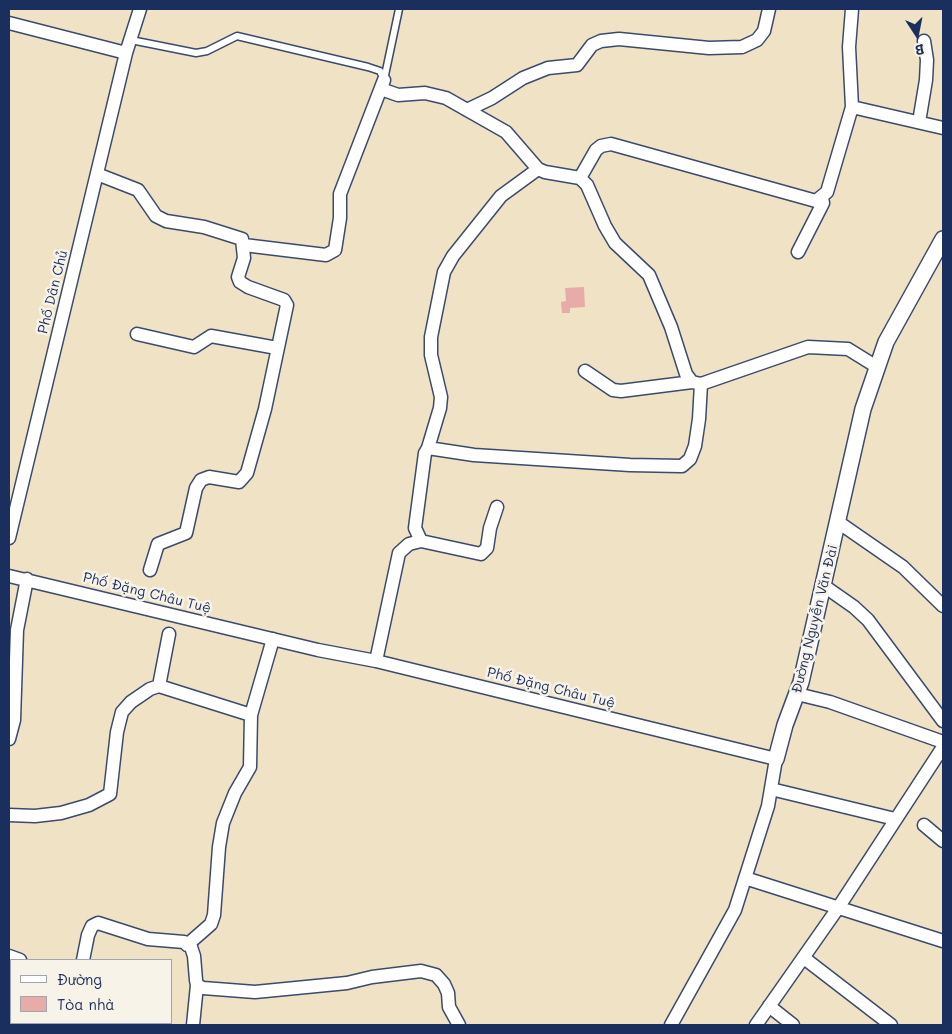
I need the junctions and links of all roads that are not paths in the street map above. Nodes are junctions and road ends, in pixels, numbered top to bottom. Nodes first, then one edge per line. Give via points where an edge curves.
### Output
1 (140, 9) edge
2 (399, 9) edge
3 (769, 9) edge
4 (852, 9) edge
5 (9, 23) edge
6 (131, 40) junction
7 (924, 41) dead end
8 (126, 53) junction
9 (382, 84) junction
10 (852, 107) junction
11 (467, 110) junction
12 (919, 122) junction
13 (943, 128) edge
14 (538, 169) junction
15 (97, 174) junction
16 (580, 178) junction
17 (822, 198) junction
18 (943, 239) edge
19 (244, 245) junction
20 (798, 252) dead end
21 (137, 334) dead end
22 (278, 348) junction
23 (877, 367) junction
24 (586, 371) dead end
25 (697, 383) junction
26 (428, 448) junction
27 (497, 507) dead end
28 (838, 522) junction
29 (9, 538) edge
30 (421, 541) junction
31 (150, 570) dead end
32 (9, 576) edge
33 (27, 579) junction
34 (824, 586) junction
35 (943, 606) edge
36 (169, 634) dead end
37 (275, 640) junction
38 (376, 661) junction
39 (159, 686) junction
40 (797, 694) junction
41 (251, 715) junction
42 (943, 721) edge
43 (9, 739) edge
44 (943, 742) edge
45 (943, 747) edge
46 (776, 759) junction
47 (771, 789) junction
48 (9, 814) edge
49 (895, 819) junction
50 (924, 825) dead end
51 (943, 841) edge
52 (745, 878) junction
53 (838, 908) junction
54 (943, 941) edge
55 (188, 945) junction
56 (804, 958) junction
57 (83, 959) edge
58 (197, 985) junction
59 (769, 1006) junction
60 (193, 1025) edge
61 (459, 1025) edge
62 (671, 1025) edge
63 (756, 1025) edge
64 (793, 1025) edge
65 (891, 1025) edge

1 - 6 street, Phố Dân Chủ
2 - 9 lane
3 - 11 street via 764,31 758,40 742,47 601,41 592,45 577,65 548,68 523,78
4 - 10 street via 849,47
5 - 8 street
6 - 8 street, Phố Dân Chủ
6 - 9 lane via 196,53 237,36 368,67 380,71
7 - 12 street via 926,80
8 - 15 street, Phố Dân Chủ
9 - 11 street via 398,95 425,92 446,98
9 - 19 street via 340,194 340,218 334,250 326,255
10 - 12 street
10 - 17 street via 827,192
11 - 14 street via 506,132
12 - 13 street
14 - 16 street
14 - 26 street via 501,196 444,272 431,337 440,408
15 - 19 street via 138,190 156,216 166,221 227,234 242,239
15 - 29 street, Phố Dân Chủ
16 - 17 street via 596,150 611,144 808,199 816,201
16 - 25 street via 587,185 615,243 649,275 686,374
17 - 20 street via 823,203
18 - 23 street, Đường Nguyễn Văn Đài via 886,342
19 - 22 street via 238,277 240,282 284,300 287,306
21 - 22 street via 194,346 211,336
22 - 31 street via 247,473 239,482 209,477 201,480 196,488 186,533 158,544
23 - 25 street via 848,349 808,347
23 - 28 street, Đường Nguyễn Văn Đài via 863,409
24 - 25 street via 612,390 621,391
25 - 26 street via 699,419 695,446 690,459 682,466 474,455
26 - 30 street via 415,528
27 - 30 street via 487,548 481,554
28 - 34 street, Đường Nguyễn Văn Đài
28 - 35 street via 904,567
30 - 38 street via 409,544 400,553
32 - 33 street, Phố Đặng Châu Tuệ
33 - 37 street, Phố Đặng Châu Tuệ
33 - 43 street via 17,630 14,720
34 - 40 street, Đường Nguyễn Văn Đài
34 - 42 street via 868,620
36 - 39 street
37 - 38 street, Phố Đặng Châu Tuệ
37 - 41 street
38 - 46 street, Phố Đặng Châu Tuệ
39 - 41 street
39 - 48 street via 130,702 122,712 110,794 89,805 61,813
40 - 44 street via 830,702
40 - 46 street, Đường Nguyễn Văn Đài
41 - 55 street via 250,767 235,792 223,823 214,915 211,924
45 - 49 street
46 - 47 street, Đường Nguyễn Văn Đài
47 - 49 street
47 - 52 street, Đường Nguyễn Văn Đài
49 - 53 street
50 - 51 street
52 - 53 street
52 - 62 street, Đường Nguyễn Văn Đài via 735,910
53 - 54 street
53 - 56 street
55 - 57 street via 148,939 98,923 92,926 88,935
55 - 58 street via 194,956
56 - 59 street
56 - 65 street
58 - 60 street
58 - 61 street via 255,992 421,972 436,975 444,984 449,1007
59 - 63 street
59 - 64 street

